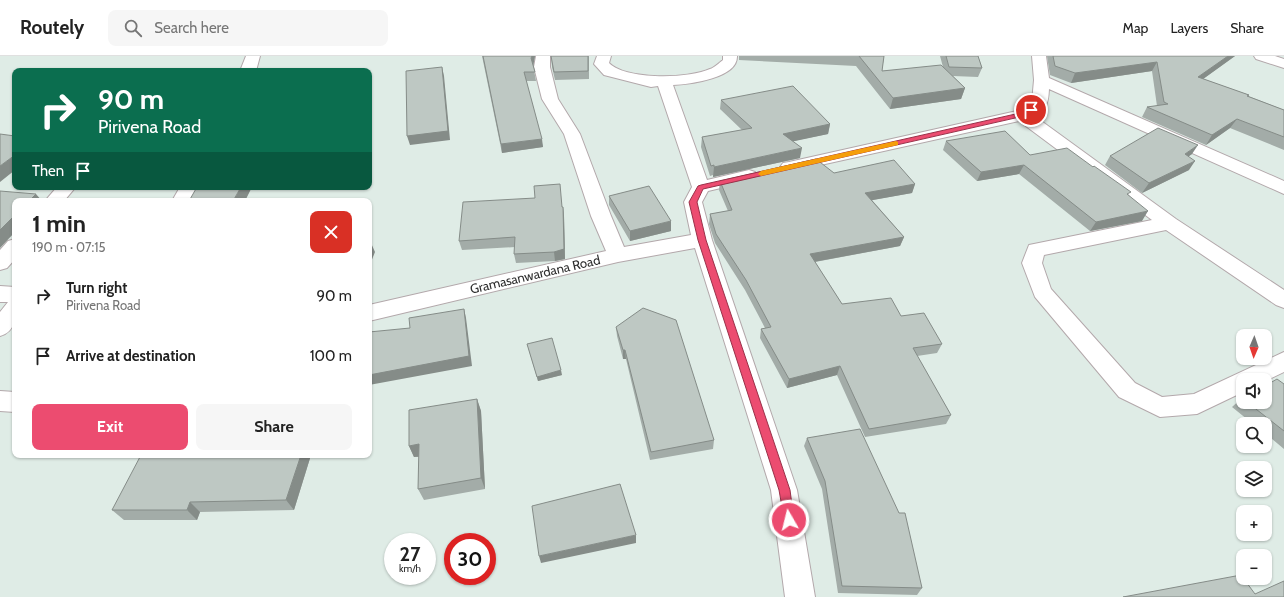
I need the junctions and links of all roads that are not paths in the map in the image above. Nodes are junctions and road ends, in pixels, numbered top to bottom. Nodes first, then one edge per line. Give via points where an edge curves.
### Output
1 (253, 56) edge
2 (543, 56) edge
3 (604, 56) edge
4 (730, 56) edge
5 (1039, 56) edge
6 (1261, 56) edge
7 (1284, 64) edge
8 (249, 68) edge
9 (1042, 80) junction
10 (665, 82) junction
11 (1022, 115) junction
12 (701, 187) junction
13 (1284, 188) edge
14 (1169, 223) junction
15 (702, 240) junction
16 (12, 249) edge
17 (618, 255) junction
18 (0, 263) edge
19 (0, 294) edge
20 (12, 295) edge
21 (1284, 300) edge
22 (12, 312) edge
23 (372, 313) edge
24 (0, 328) edge
25 (1284, 361) edge
26 (1260, 373) edge
27 (1236, 384) edge
28 (800, 597) edge

1 - 8 street
2 - 17 street via 542,67 550,99 572,134 601,216
3 - 10 street via 600,64 609,72 650,82
4 - 10 street via 730,62 715,73
5 - 9 street
6 - 7 street
9 - 11 street via 1040,104
9 - 13 street
10 - 12 street
11 - 12 street
11 - 14 street
12 - 15 street via 693,202
14 - 21 street
14 - 27 street via 1036,250 1032,263 1042,292 1128,390 1160,407 1197,404
15 - 17 street, Gramasanwardana Road
15 - 28 street via 784,490
16 - 18 street
17 - 23 street, Gramasanwardana Road
19 - 20 street
22 - 24 street
25 - 26 street

